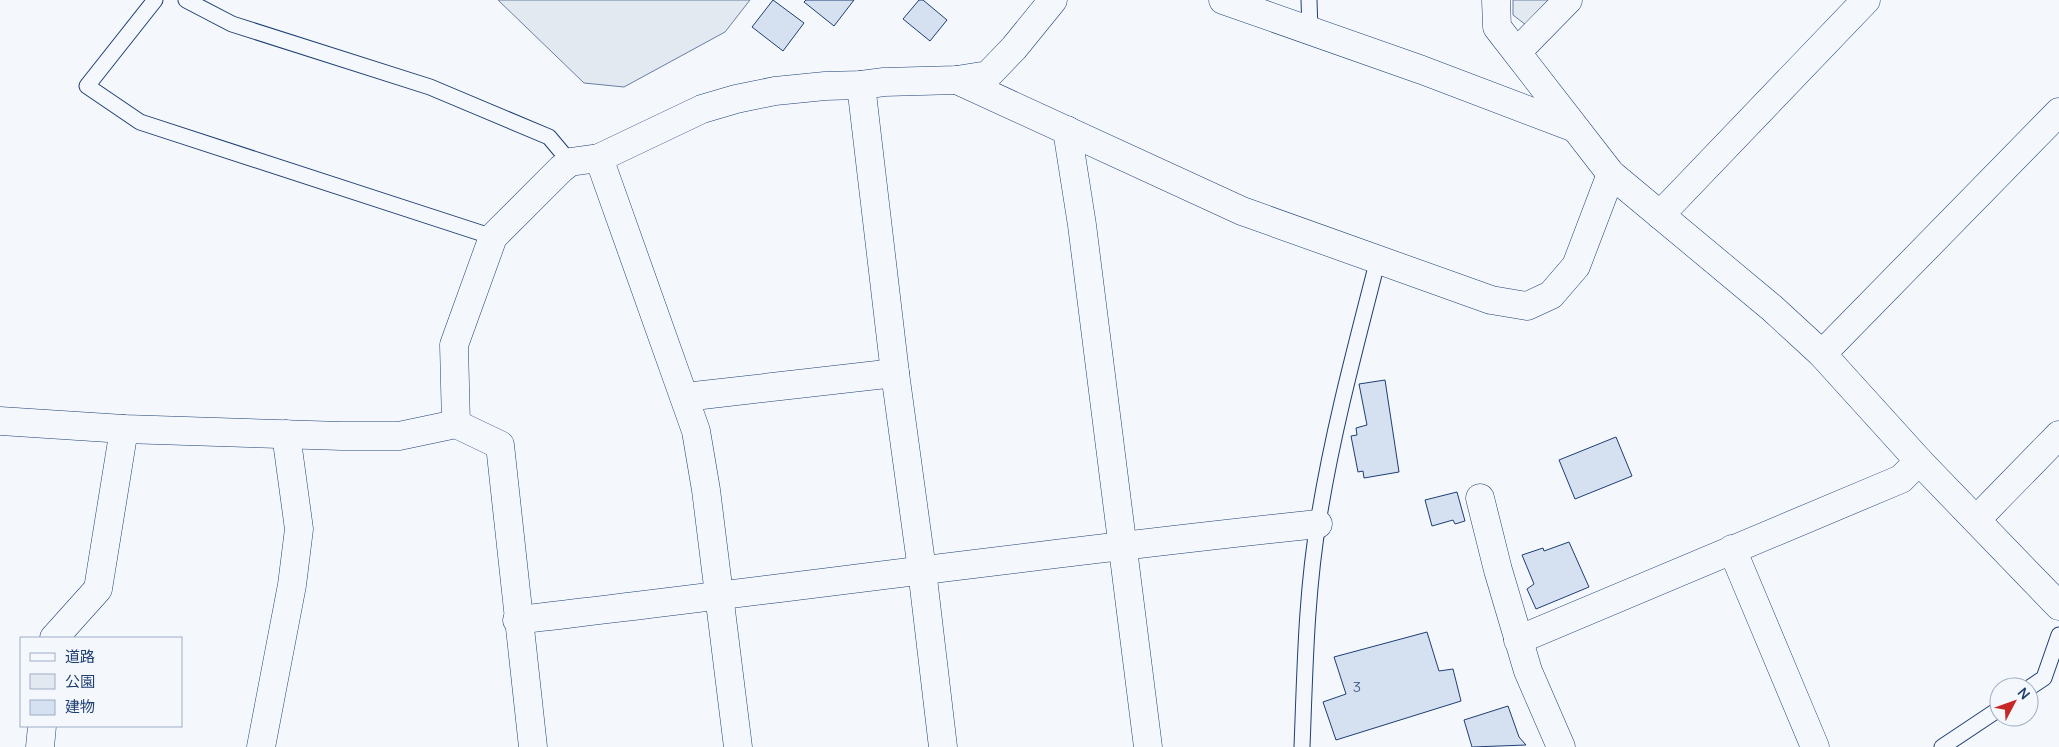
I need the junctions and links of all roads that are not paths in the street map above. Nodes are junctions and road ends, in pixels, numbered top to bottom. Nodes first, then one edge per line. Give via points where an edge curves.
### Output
1 (155, 0) edge
2 (186, 0) edge
3 (1053, 0) edge
4 (1223, 0) edge
5 (1309, 0) edge
6 (1496, 0) edge
7 (1568, 0) edge
8 (1866, 0) edge
9 (1310, 31) junction
10 (1517, 52) junction
11 (957, 80) junction
12 (861, 85) junction
13 (2059, 112) edge
14 (1572, 127) junction
15 (1067, 130) junction
16 (598, 158) junction
17 (570, 162) junction
18 (1611, 174) junction
19 (1660, 215) junction
20 (492, 237) junction
21 (1378, 259) junction
22 (1822, 354) junction
23 (895, 373) junction
24 (685, 397) junction
25 (0, 421) edge
26 (456, 424) junction
27 (124, 429) junction
28 (286, 434) junction
29 (2059, 435) edge
30 (1919, 461) junction
31 (1480, 498) dead end
32 (1976, 520) junction
33 (1318, 524) junction
34 (1123, 545) junction
35 (1732, 549) junction
36 (922, 570) junction
37 (720, 597) junction
38 (2059, 606) edge
39 (517, 620) junction
40 (2059, 635) edge
41 (55, 637) edge
42 (1518, 640) junction
43 (2039, 681) edge
44 (1989, 716) edge
45 (42, 727) edge
46 (40, 747) edge
47 (261, 747) edge
48 (532, 747) edge
49 (738, 747) edge
50 (943, 747) edge
51 (1148, 747) edge
52 (1302, 747) edge
53 (1561, 747) edge
54 (1815, 747) edge
55 (1942, 747) edge

1 - 20 lane via 86,86 140,122
2 - 17 lane via 232,24 430,86 549,137
3 - 11 street via 988,75
4 - 9 street
5 - 9 lane
6 - 10 street via 1497,27
7 - 10 street
8 - 19 street
9 - 14 street
10 - 14 street
11 - 12 street
11 - 15 street
12 - 16 street via 775,91 736,99 702,109
12 - 23 street
13 - 22 street
14 - 18 street
15 - 21 street via 1242,210
15 - 34 street
16 - 17 street
16 - 24 street
17 - 20 street
18 - 19 street
18 - 21 street via 1576,266 1551,295 1527,306 1491,300
19 - 22 street
20 - 26 street via 454,345
21 - 33 lane via 1345,389
22 - 30 street
23 - 24 street
23 - 36 street
24 - 37 street via 696,430
25 - 27 street
26 - 28 street via 400,436
26 - 39 street via 500,445
27 - 28 street
27 - 41 street via 98,589
28 - 47 street via 299,529 292,584
29 - 32 street
30 - 32 street
30 - 35 street via 1901,479
31 - 42 street
32 - 38 street
33 - 34 street
33 - 52 lane via 1306,634
34 - 36 street
34 - 51 street
35 - 42 street
35 - 54 street
36 - 37 street
36 - 50 street
37 - 39 street
37 - 49 street
39 - 48 street
40 - 43 lane via 2044,678
42 - 53 street
44 - 55 lane
45 - 46 street

